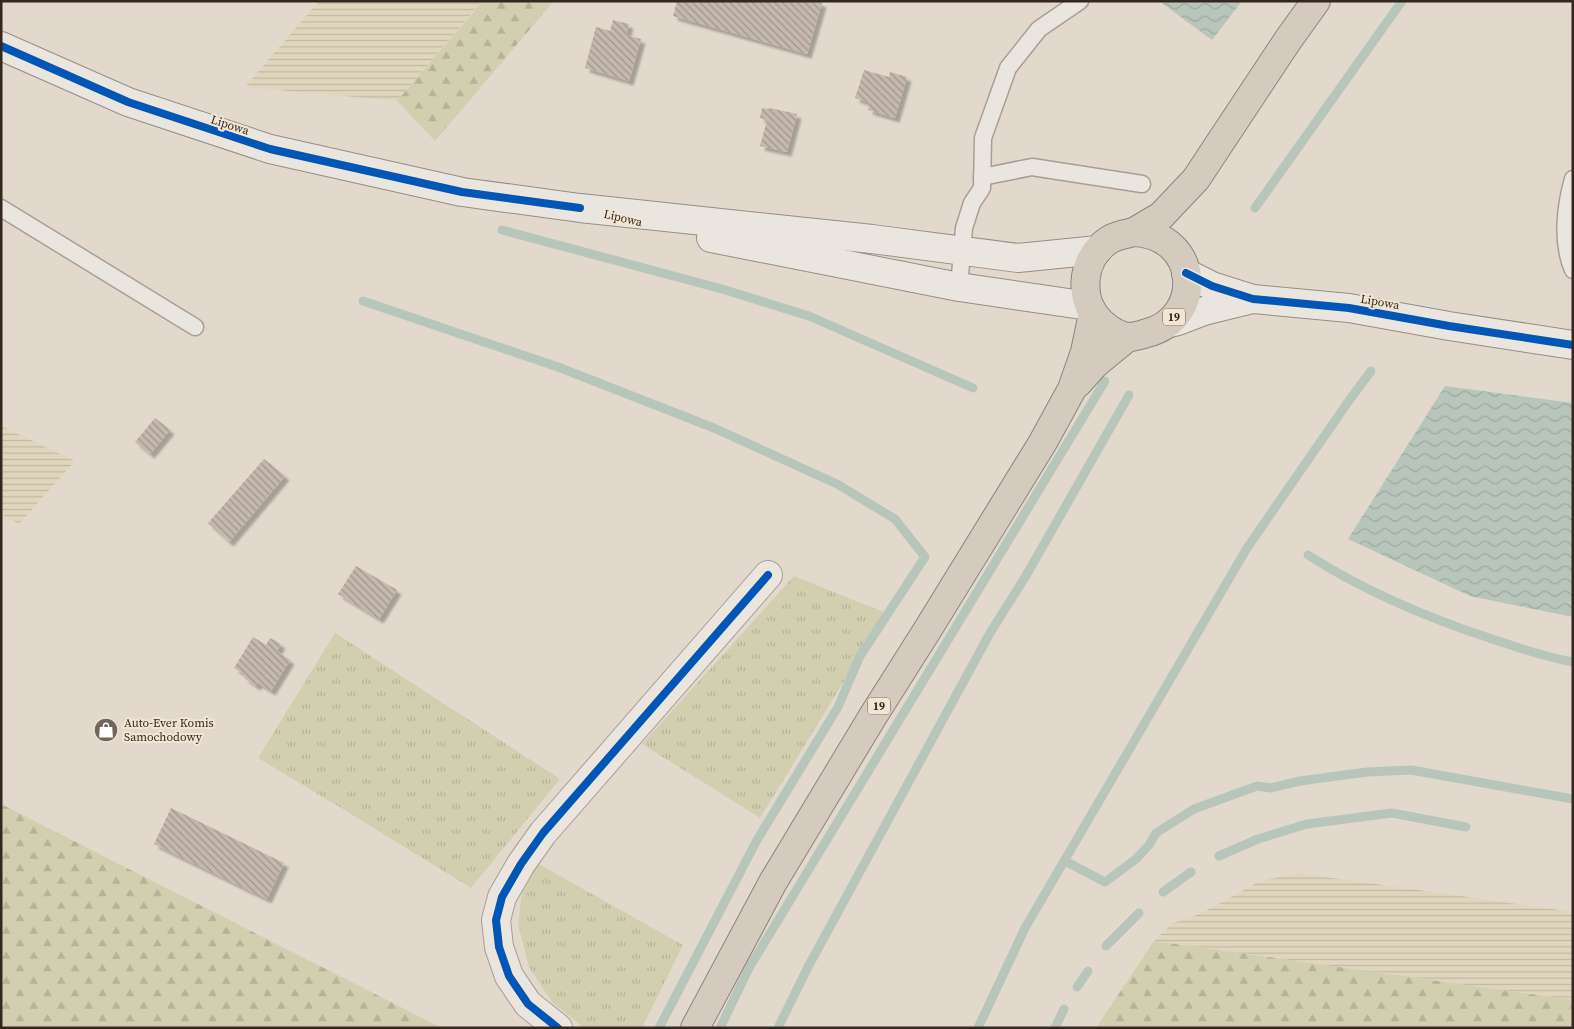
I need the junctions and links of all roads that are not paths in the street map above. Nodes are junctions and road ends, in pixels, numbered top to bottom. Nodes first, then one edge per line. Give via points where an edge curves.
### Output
1 (1080, 1) edge
2 (1316, 1) edge
3 (1, 46) edge
4 (982, 177) junction
5 (1196, 178) junction
6 (1573, 179) edge
7 (1142, 184) dead end
8 (1, 208) edge
9 (580, 208) junction
10 (1134, 232) junction
11 (1174, 248) junction
12 (962, 250) junction
13 (1098, 250) junction
14 (1573, 270) edge
15 (1186, 273) junction
16 (959, 287) junction
17 (1253, 299) junction
18 (1091, 309) junction
19 (1169, 322) junction
20 (195, 327) dead end
21 (1128, 337) junction
22 (1573, 345) edge
23 (1072, 390) junction
24 (768, 575) dead end
25 (558, 1028) edge
26 (695, 1028) edge

1 - 4 lane via 1039,29 1008,68 983,138
2 - 5 highway, 19
3 - 9 main road, Lipowa via 128,102 270,149 462,192
4 - 7 lane via 1032,167
4 - 12 lane via 982,188 972,203 964,228
5 - 10 highway, 19 via 1161,216
5 - 11 highway, 19
6 - 14 lane via 1567,198 1566,231 1567,257
8 - 20 lane
9 - 12 main road, Lipowa
9 - 16 main road, Lipowa via 702,236
10 - 11 highway, Lipowa / 19 via 1162,238
10 - 13 highway, Lipowa / 19 via 1108,241
11 - 15 highway, 19
12 - 13 main road, Lipowa via 1018,258
12 - 16 lane
13 - 18 highway, Lipowa / 19 via 1085,276 1085,291
15 - 17 main road, Lipowa via 1212,286
15 - 19 highway, 19 via 1186,295
16 - 18 main road, Lipowa
17 - 19 main road, Lipowa
17 - 22 main road, Lipowa via 1349,308
18 - 21 highway via 1099,321
18 - 23 highway, 19 via 1085,352
19 - 21 highway, Lipowa / 19 via 1155,331
21 - 23 highway, 19 via 1095,364
23 - 26 highway, 19 via 773,882
24 - 25 main road via 543,833 502,897 496,920 499,947 509,976 528,1004

